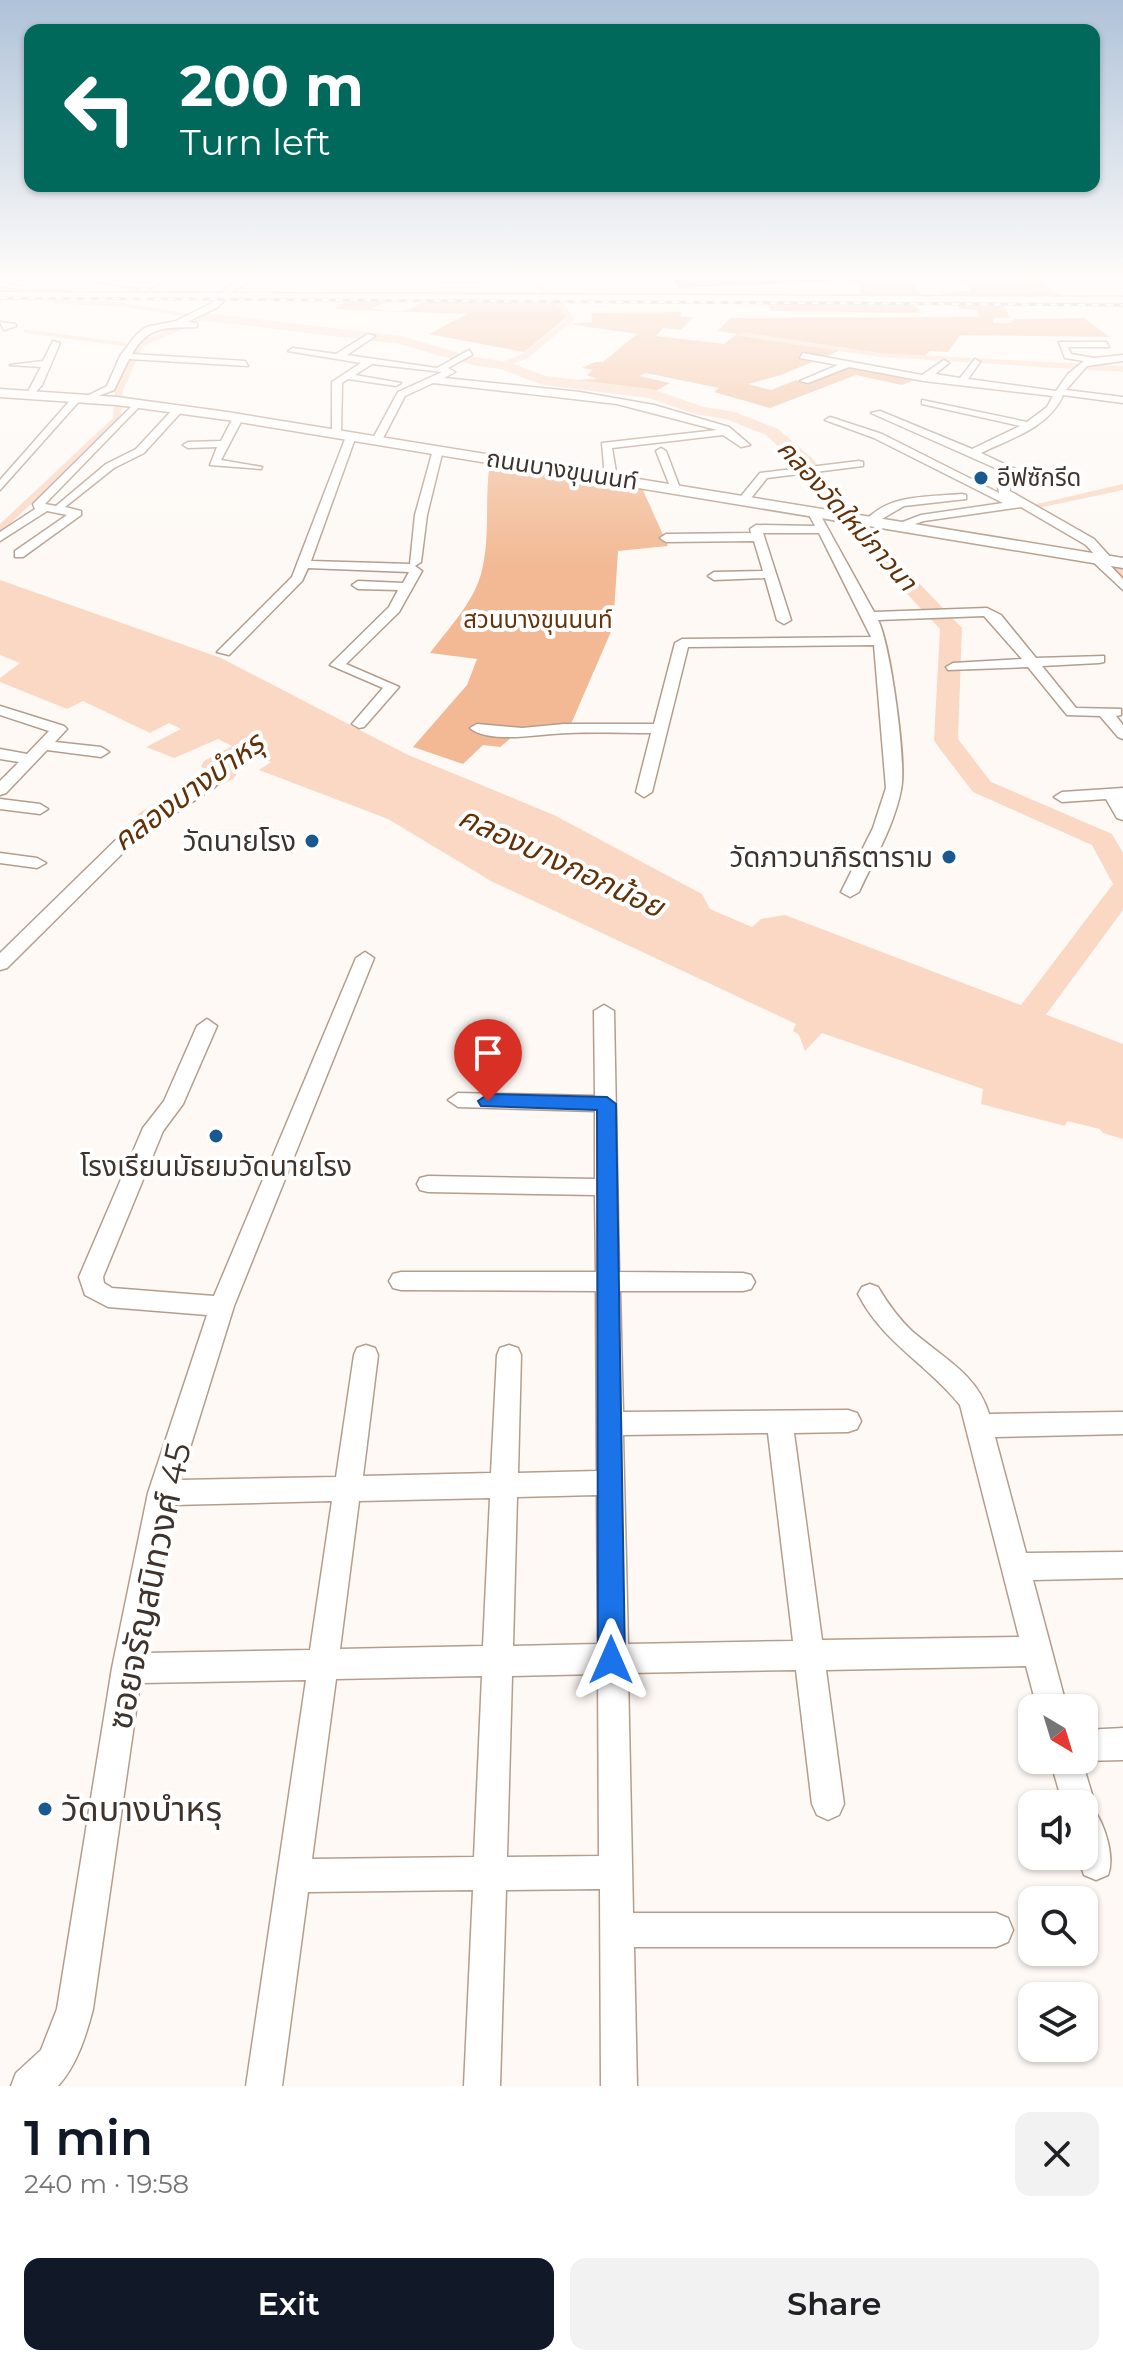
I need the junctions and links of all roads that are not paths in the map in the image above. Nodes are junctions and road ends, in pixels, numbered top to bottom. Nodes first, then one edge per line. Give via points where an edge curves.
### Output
1 (41, 372) edge
2 (117, 372) edge
3 (350, 372) edge
4 (424, 372) edge
5 (447, 372) edge
6 (827, 372) edge
7 (898, 372) edge
8 (932, 372) edge
9 (968, 372) edge
10 (1078, 372) edge
11 (432, 374) junction
12 (344, 376) junction
13 (926, 377) junction
14 (546, 378) dead end
15 (805, 381) dead end
16 (962, 381) junction
17 (396, 383) dead end
18 (527, 388) junction
19 (0, 393) edge
20 (1060, 393) junction
21 (28, 395) junction
22 (83, 398) junction
23 (1123, 400) edge
24 (925, 402) dead end
25 (130, 403) junction
26 (179, 409) junction
27 (876, 413) dead end
28 (238, 418) junction
29 (830, 420) dead end
30 (1029, 425) junction
31 (724, 431) junction
32 (344, 435) junction
33 (377, 440) junction
34 (225, 444) junction
35 (745, 445) dead end
36 (438, 450) junction
37 (661, 451) dead end
38 (972, 453) junction
39 (182, 456) dead end
40 (859, 464) dead end
41 (257, 467) dead end
42 (611, 478) junction
43 (0, 487) edge
44 (677, 489) junction
45 (962, 497) dead end
46 (744, 500) junction
47 (61, 505) dead end
48 (1027, 506) junction
49 (44, 508) junction
50 (813, 511) junction
51 (871, 521) junction
52 (904, 526) junction
53 (825, 530) junction
54 (0, 537) edge
55 (759, 537) junction
56 (666, 538) dead end
57 (19, 554) dead end
58 (1109, 560) edge
59 (415, 562) dead end
60 (303, 564) junction
61 (771, 574) junction
62 (714, 576) dead end
63 (358, 585) dead end
64 (1123, 586) edge
65 (407, 587) junction
66 (870, 616) junction
67 (784, 620) dead end
68 (879, 641) junction
69 (224, 652) dead end
70 (1099, 659) dead end
71 (1032, 663) junction
72 (953, 667) dead end
73 (0, 710) edge
74 (359, 724) dead end
75 (477, 728) dead end
76 (662, 729) junction
77 (1123, 734) edge
78 (45, 745) junction
79 (101, 752) dead end
80 (0, 754) edge
81 (32, 759) junction
82 (209, 784) dead end
83 (0, 790) edge
84 (644, 792) dead end
85 (1117, 794) edge
86 (1062, 797) dead end
87 (0, 804) edge
88 (40, 809) dead end
89 (1123, 815) edge
90 (0, 858) edge
91 (37, 863) dead end
92 (850, 892) dead end
93 (365, 958) dead end
94 (0, 964) edge
95 (604, 1011) dead end
96 (207, 1026) dead end
97 (458, 1100) dead end
98 (607, 1104) junction
99 (428, 1184) dead end
100 (606, 1187) junction
101 (608, 1280) junction
102 (401, 1281) dead end
103 (743, 1282) dead end
104 (870, 1294) dead end
105 (222, 1306) junction
106 (366, 1355) dead end
107 (509, 1355) dead end
108 (848, 1421) dead end
109 (780, 1423) junction
110 (1123, 1423) edge
111 (610, 1424) junction
112 (978, 1426) junction
113 (610, 1483) junction
114 (504, 1486) junction
115 (348, 1488) junction
116 (162, 1493) junction
117 (1123, 1565) edge
118 (1016, 1567) junction
119 (1036, 1651) junction
120 (810, 1654) junction
121 (611, 1660) junction
122 (498, 1663) junction
123 (322, 1664) junction
124 (127, 1668) junction
125 (1048, 1694) edge
126 (1123, 1744) edge
127 (1098, 1745) edge
128 (828, 1804) dead end
129 (615, 1872) junction
130 (490, 1873) junction
131 (293, 1876) junction
132 (617, 1930) junction
133 (996, 1930) dead end
134 (29, 2086) edge
135 (264, 2086) edge
136 (482, 2086) edge
137 (619, 2086) edge

1 - 21 street
2 - 22 street via 108,391
3 - 12 street
4 - 11 street
5 - 11 street
6 - 15 street
7 - 13 street
8 - 13 street
9 - 16 street
10 - 20 street
11 - 18 street
11 - 33 street via 401,394
12 - 17 street
12 - 32 street via 336,386
13 - 16 street
14 - 18 street
16 - 20 street
18 - 31 street via 677,411
19 - 21 main road, ถนนบางขุนนนท์
20 - 23 street
20 - 30 street via 1053,408
21 - 22 main road, ถนนบางขุนนนท์
22 - 25 main road, ถนนบางขุนนนท์
22 - 43 street
24 - 30 street
25 - 26 main road, ถนนบางขุนนนท์
25 - 49 street via 37,506
26 - 28 main road, ถนนบางขุนนนท์
26 - 47 street via 140,451 110,466
27 - 38 street
28 - 32 main road, ถนนบางขุนนนท์
28 - 34 street
29 - 48 street via 878,436
30 - 38 street
31 - 35 street
31 - 42 street via 606,445
32 - 33 main road, ถนนบางขุนนนท์
32 - 60 street
33 - 36 main road, ถนนบางขุนนนท์
34 - 39 street via 190,440
34 - 41 street via 215,464
36 - 42 main road, ถนนบางขุนนนท์
36 - 59 street
37 - 44 street
38 - 48 street via 1018,475 1002,490
40 - 46 street via 764,475
42 - 44 main road, ถนนบางขุนนนท์
44 - 46 main road, ถนนบางขุนนนท์
45 - 51 street via 887,506
46 - 50 main road, ถนนบางขุนนนท์
48 - 52 street via 921,518
48 - 58 street via 1090,542
49 - 54 street
49 - 57 street via 77,513
50 - 51 main road, ถนนบางขุนนนท์
50 - 53 street
51 - 52 main road, ถนนบางขุนนนท์
52 - 58 main road, ถนนบางขุนนนท์
53 - 55 street via 761,528 756,529
53 - 66 street
55 - 56 street
55 - 61 street
58 - 64 street
60 - 65 street via 410,568 416,573
60 - 69 street via 290,588
61 - 62 street
61 - 67 street
63 - 65 street
65 - 74 street via 394,609 337,665 392,687
66 - 68 street
66 - 71 street via 987,612
68 - 76 street via 682,643
68 - 92 street via 894,788
70 - 71 street
71 - 72 street
71 - 77 street via 1072,712 1110,712
73 - 78 street via 59,729
75 - 76 street via 522,733
76 - 84 street
78 - 79 street
78 - 81 street
80 - 81 street
81 - 83 street
82 - 94 street via 133,833
85 - 86 street
85 - 89 street
87 - 88 street
90 - 91 street
93 - 105 street, ซอยจรัญสนิทวงศ์ 45
95 - 98 street
96 - 105 street via 173,1104 154,1128 91,1277 93,1288 108,1297
97 - 98 street
98 - 100 street
99 - 100 street
100 - 101 street
101 - 102 street
101 - 103 street
101 - 111 street
104 - 112 street via 887,1326 964,1390
105 - 116 street, ซอยจรัญสนิทวงศ์ 45
106 - 115 street
107 - 114 street
108 - 109 street
109 - 111 street
109 - 120 street
110 - 112 street
111 - 113 street
112 - 118 street
113 - 114 street
113 - 121 street
114 - 115 street
114 - 122 street
115 - 116 street
115 - 123 street
116 - 124 street, ซอยจรัญสนิทวงศ์ 45
117 - 118 street
118 - 119 street
119 - 120 street
119 - 125 street
120 - 121 street
120 - 128 street
121 - 122 street
121 - 129 street
122 - 123 street
122 - 130 street
123 - 124 street
123 - 131 street
124 - 134 street, ซอยจรัญสนิทวงศ์ 45 via 75,2009 66,2043 52,2066
126 - 127 street
129 - 130 street
129 - 132 street
130 - 131 street
130 - 136 street
131 - 135 street
132 - 133 street
132 - 137 street

